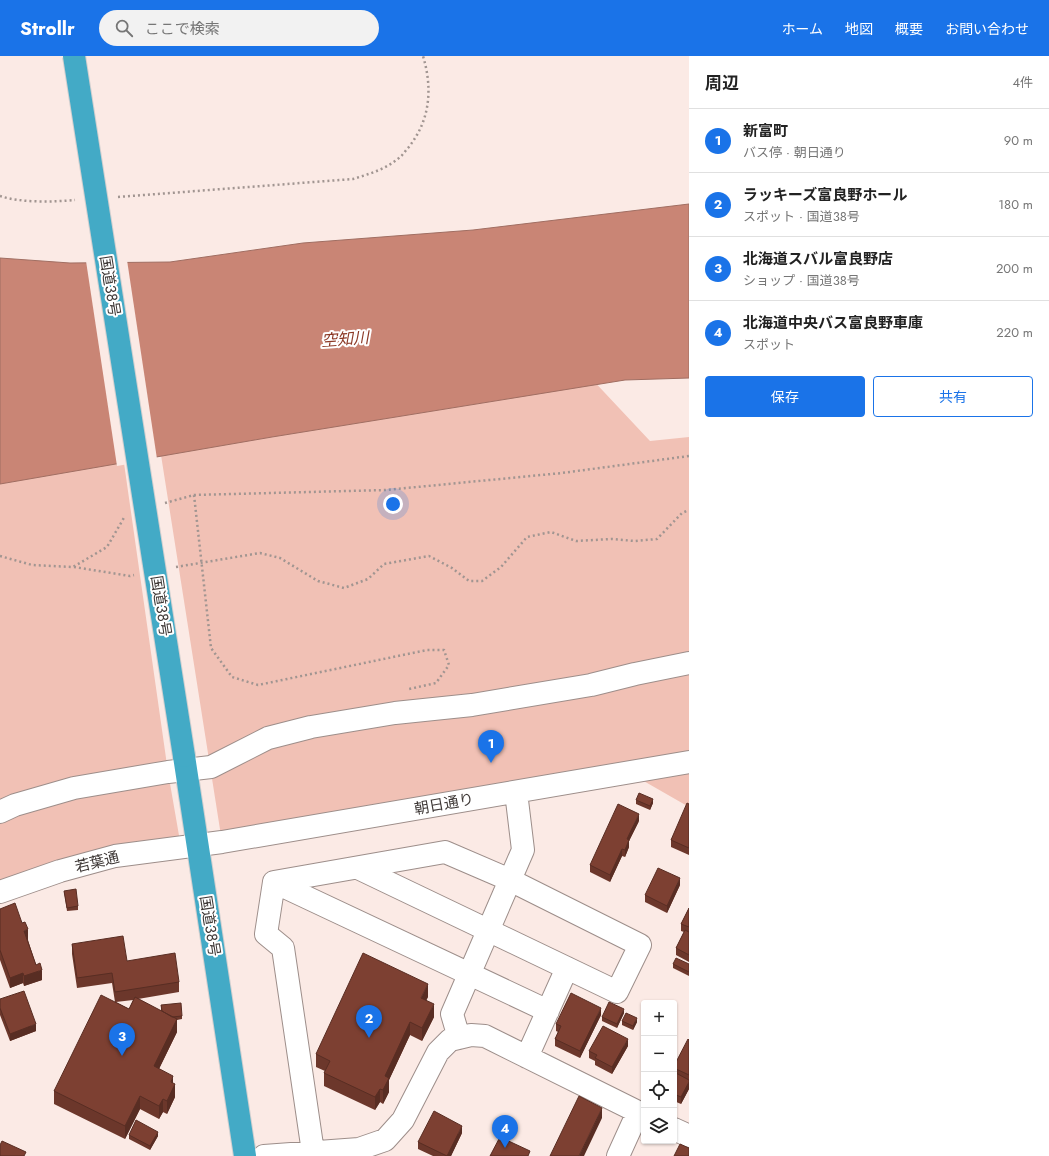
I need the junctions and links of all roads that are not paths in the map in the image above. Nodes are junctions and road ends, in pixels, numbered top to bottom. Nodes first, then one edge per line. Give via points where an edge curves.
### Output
1 (74, 56) edge
2 (689, 663) edge
3 (689, 762) edge
4 (185, 763) junction
5 (516, 792) junction
6 (0, 812) edge
7 (198, 845) junction
8 (358, 868) junction
9 (510, 880) junction
10 (274, 882) junction
11 (0, 892) edge
12 (488, 930) junction
13 (567, 968) junction
14 (469, 974) junction
15 (548, 1010) junction
16 (459, 1038) junction
17 (527, 1057) junction
18 (641, 1114) edge
19 (677, 1130) edge
20 (689, 1136) edge
21 (386, 1148) edge
22 (312, 1152) junction
23 (246, 1156) edge
24 (264, 1156) edge
25 (618, 1156) edge

1 - 4 highway, 国道38号, bridge
2 - 4 street via 591,685 472,705 395,713 311,727 268,738 211,767
3 - 5 street, 朝日通り
4 - 6 street via 168,772 74,788 15,805
4 - 7 highway, 国道38号
5 - 7 street, 朝日通り
5 - 9 street via 523,850
7 - 11 street, 若葉通 via 115,856 60,871
7 - 23 highway, 国道38号
8 - 9 street via 445,852
8 - 10 street
8 - 12 street
9 - 12 street
9 - 13 street via 640,945 616,992
10 - 14 street
10 - 22 street via 266,934 283,948
12 - 13 street
12 - 14 street
13 - 15 street
14 - 15 street
14 - 16 street via 452,1014
15 - 17 street
16 - 17 street via 470,1034 485,1036
16 - 21 street via 450,1040 438,1052
17 - 18 street
18 - 25 street
19 - 20 street
21 - 22 street
22 - 24 street

